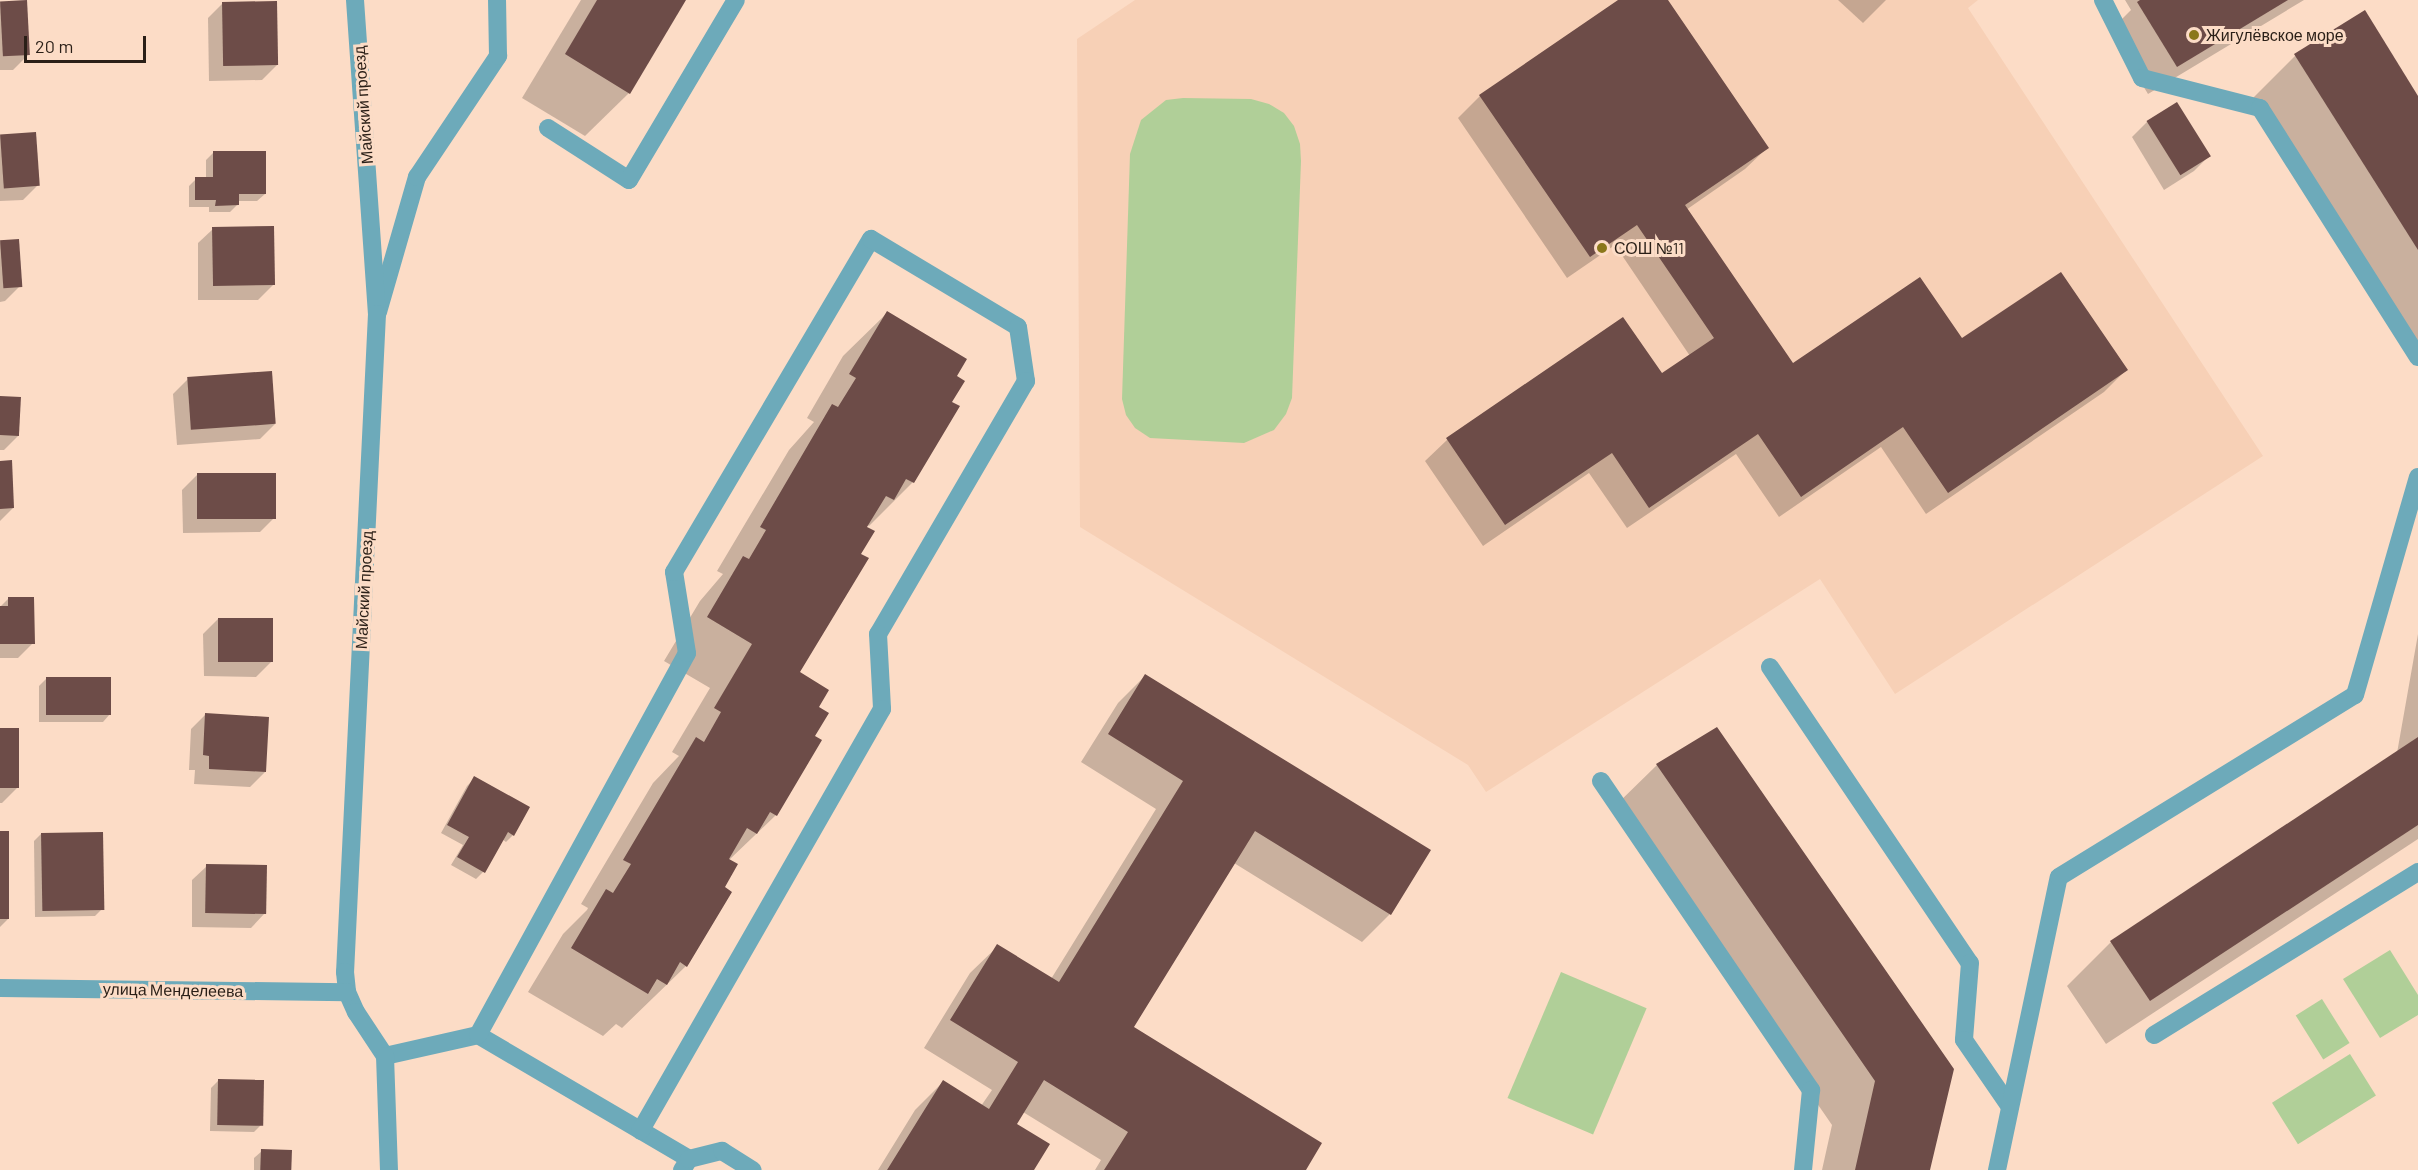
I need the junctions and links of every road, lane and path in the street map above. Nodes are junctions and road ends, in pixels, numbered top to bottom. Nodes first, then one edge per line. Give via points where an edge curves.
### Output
1 (355, 0) edge
2 (497, 0) edge
3 (736, 0) edge
4 (2103, 0) edge
5 (548, 128) dead end
6 (377, 314) junction
7 (2418, 357) edge
8 (2418, 477) edge
9 (1770, 667) dead end
10 (1601, 780) dead end
11 (2418, 872) edge
12 (0, 988) edge
13 (346, 992) junction
14 (478, 1035) junction
15 (2154, 1035) dead end
16 (385, 1056) junction
17 (2010, 1107) junction
18 (640, 1131) junction
19 (685, 1165) edge
20 (389, 1170) edge
21 (753, 1170) edge
22 (1803, 1170) edge
23 (1997, 1170) edge

1 - 6 street, Майский проезд
2 - 6 street via 498,56 417,177
3 - 5 street via 629,180
4 - 7 street via 2142,78 2260,108
6 - 13 street, Майский проезд
8 - 17 street via 2355,695 2059,877
9 - 17 street via 1970,963 1964,1040
10 - 22 street via 1811,1090
11 - 15 street
12 - 13 street, улица Менделеева
13 - 16 street, Майский проезд
14 - 16 street
14 - 18 street
14 - 18 street via 687,653 674,572 871,239 1018,327 1026,381 878,634 882,709
16 - 20 street, Майский проезд
17 - 23 street
18 - 19 street
19 - 21 street via 722,1151

